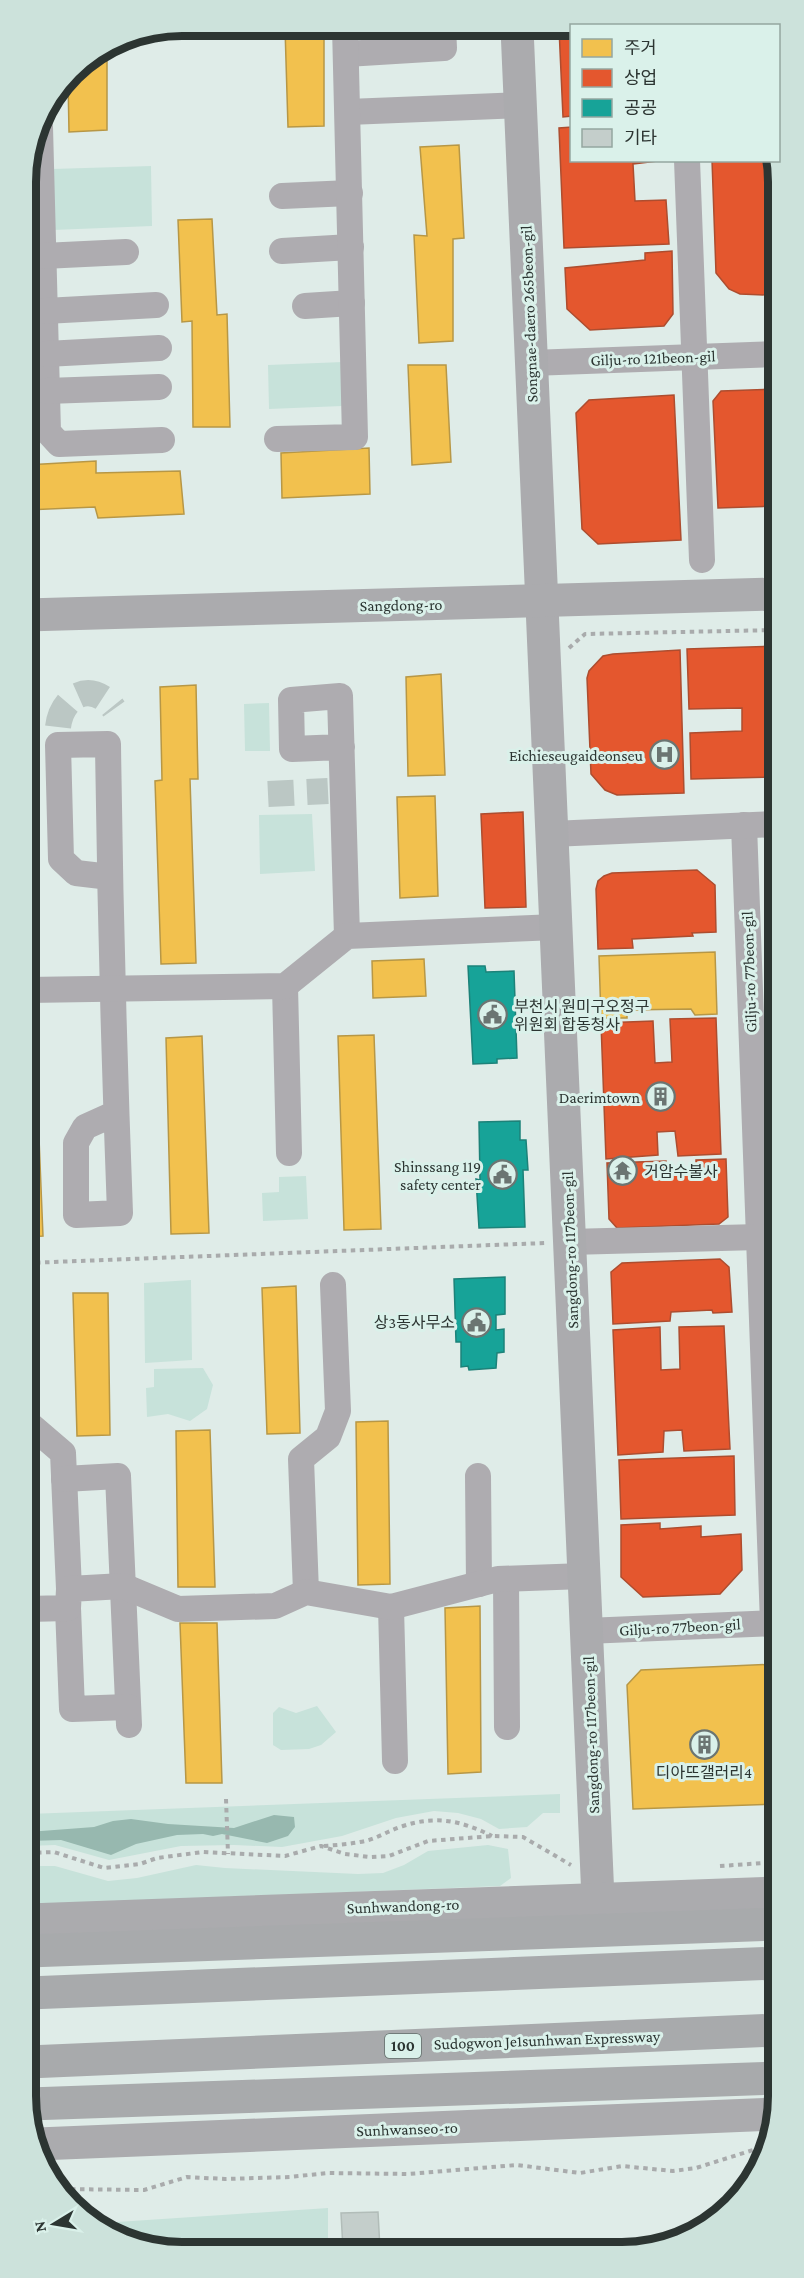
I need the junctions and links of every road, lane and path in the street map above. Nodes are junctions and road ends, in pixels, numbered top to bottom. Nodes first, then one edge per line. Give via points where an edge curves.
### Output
1 (345, 36) edge
2 (443, 36) edge
3 (517, 36) edge
4 (346, 54) junction
5 (520, 105) junction
6 (348, 112) junction
7 (40, 150) edge
8 (687, 162) edge
9 (350, 193) junction
10 (282, 196) dead end
11 (351, 247) junction
12 (282, 251) dead end
13 (126, 252) dead end
14 (43, 256) junction
15 (352, 303) junction
16 (156, 305) dead end
17 (305, 306) dead end
18 (45, 310) junction
19 (159, 348) dead end
20 (46, 354) junction
21 (768, 354) edge
22 (694, 356) junction
23 (531, 363) junction
24 (159, 387) dead end
25 (46, 391) junction
26 (277, 439) dead end
27 (162, 440) dead end
28 (702, 560) dead end
29 (768, 594) edge
30 (542, 601) junction
31 (36, 615) edge
32 (768, 630) edge
33 (562, 655) dead end
34 (342, 747) dead end
35 (768, 824) edge
36 (744, 825) junction
37 (552, 834) junction
38 (110, 878) junction
39 (556, 927) junction
40 (347, 936) junction
41 (285, 986) junction
42 (111, 989) junction
43 (36, 990) edge
44 (116, 1113) dead end
45 (289, 1153) dead end
46 (768, 1238) edge
47 (569, 1242) junction
48 (36, 1263) edge
49 (333, 1285) dead end
50 (36, 1430) edge
51 (478, 1476) dead end
52 (64, 1479) junction
53 (584, 1576) junction
54 (506, 1578) junction
55 (479, 1584) junction
56 (123, 1586) junction
57 (306, 1592) junction
58 (69, 1598) junction
59 (36, 1607) edge
60 (391, 1607) junction
61 (768, 1623) edge
62 (586, 1631) junction
63 (507, 1727) dead end
64 (395, 1761) dead end
65 (226, 1799) dead end
66 (493, 1836) junction
67 (321, 1846) junction
68 (36, 1853) edge
69 (228, 1854) junction
70 (598, 1890) junction
71 (768, 1893) edge
72 (36, 1920) edge
73 (768, 1924) edge
74 (36, 1951) edge
75 (768, 1963) edge
76 (36, 1993) edge
77 (768, 2030) edge
78 (36, 2062) edge
79 (768, 2078) edge
80 (36, 2104) edge
81 (767, 2114) edge
82 (44, 2144) edge
83 (758, 2150) edge
84 (70, 2189) edge

1 - 4 street
2 - 4 street via 444,48
3 - 5 street, Songnae-daero 265beon-gil
4 - 6 street
5 - 6 street
5 - 23 street, Songnae-daero 265beon-gil
6 - 9 street
7 - 14 street
8 - 22 street
9 - 10 street
9 - 11 street
11 - 12 street
11 - 15 street
13 - 14 street
14 - 18 street
15 - 17 street
15 - 26 street via 355,437
16 - 18 street
18 - 20 street
19 - 20 street
20 - 25 street
21 - 22 street, Gilju-ro 121beon-gil
22 - 23 street, Gilju-ro 121beon-gil
22 - 28 street
23 - 30 street, Songnae-daero 265beon-gil
24 - 25 street
25 - 27 street via 48,432 59,444
29 - 30 street, Sangdong-ro
30 - 31 street, Sangdong-ro
30 - 37 street, Sangdong-ro 117beon-gil
32 - 33 path via 585,634
34 - 40 street via 335,791
35 - 36 street
36 - 37 street
36 - 46 street, Gilju-ro 77beon-gil
37 - 39 street, Sangdong-ro 117beon-gil
38 - 38 street via 108,744 58,736 61,859 76,873
38 - 42 street
39 - 40 street
39 - 47 street, Sangdong-ro 117beon-gil
40 - 41 street
41 - 42 street
41 - 45 street
42 - 43 street
42 - 44 street
46 - 47 street
47 - 48 path
47 - 53 street, Sangdong-ro 117beon-gil
49 - 57 street via 338,1411 328,1437 302,1459
50 - 52 street via 63,1454
51 - 55 street
52 - 56 street via 118,1476
52 - 58 street
53 - 54 street
53 - 62 street, Sangdong-ro 117beon-gil
54 - 55 street
54 - 63 street
55 - 60 street
56 - 57 street via 178,1609 275,1606
56 - 58 street
56 - 58 street via 128,1716 72,1708
57 - 60 street
58 - 59 street
60 - 64 street
61 - 62 street, Gilju-ro 77beon-gil
62 - 70 street, Sangdong-ro 117beon-gil
65 - 69 path
66 - 67 path via 428,1841 389,1856 345,1854
66 - 67 path via 468,1824 424,1821 367,1841
66 - 70 path via 523,1837
67 - 69 path via 285,1856
68 - 69 path via 54,1852 104,1868 182,1854
70 - 71 street, Sunhwandong-ro
70 - 72 street, Sunhwandong-ro
73 - 74 highway
75 - 76 highway
77 - 78 highway, Sudogwon Je1sunhwan Expressway / 100
79 - 80 highway
81 - 82 street, Sunhwanseo-ro
83 - 84 path via 696,2169 674,2171 622,2166 580,2173 517,2165 408,2174 187,2177 144,2190

